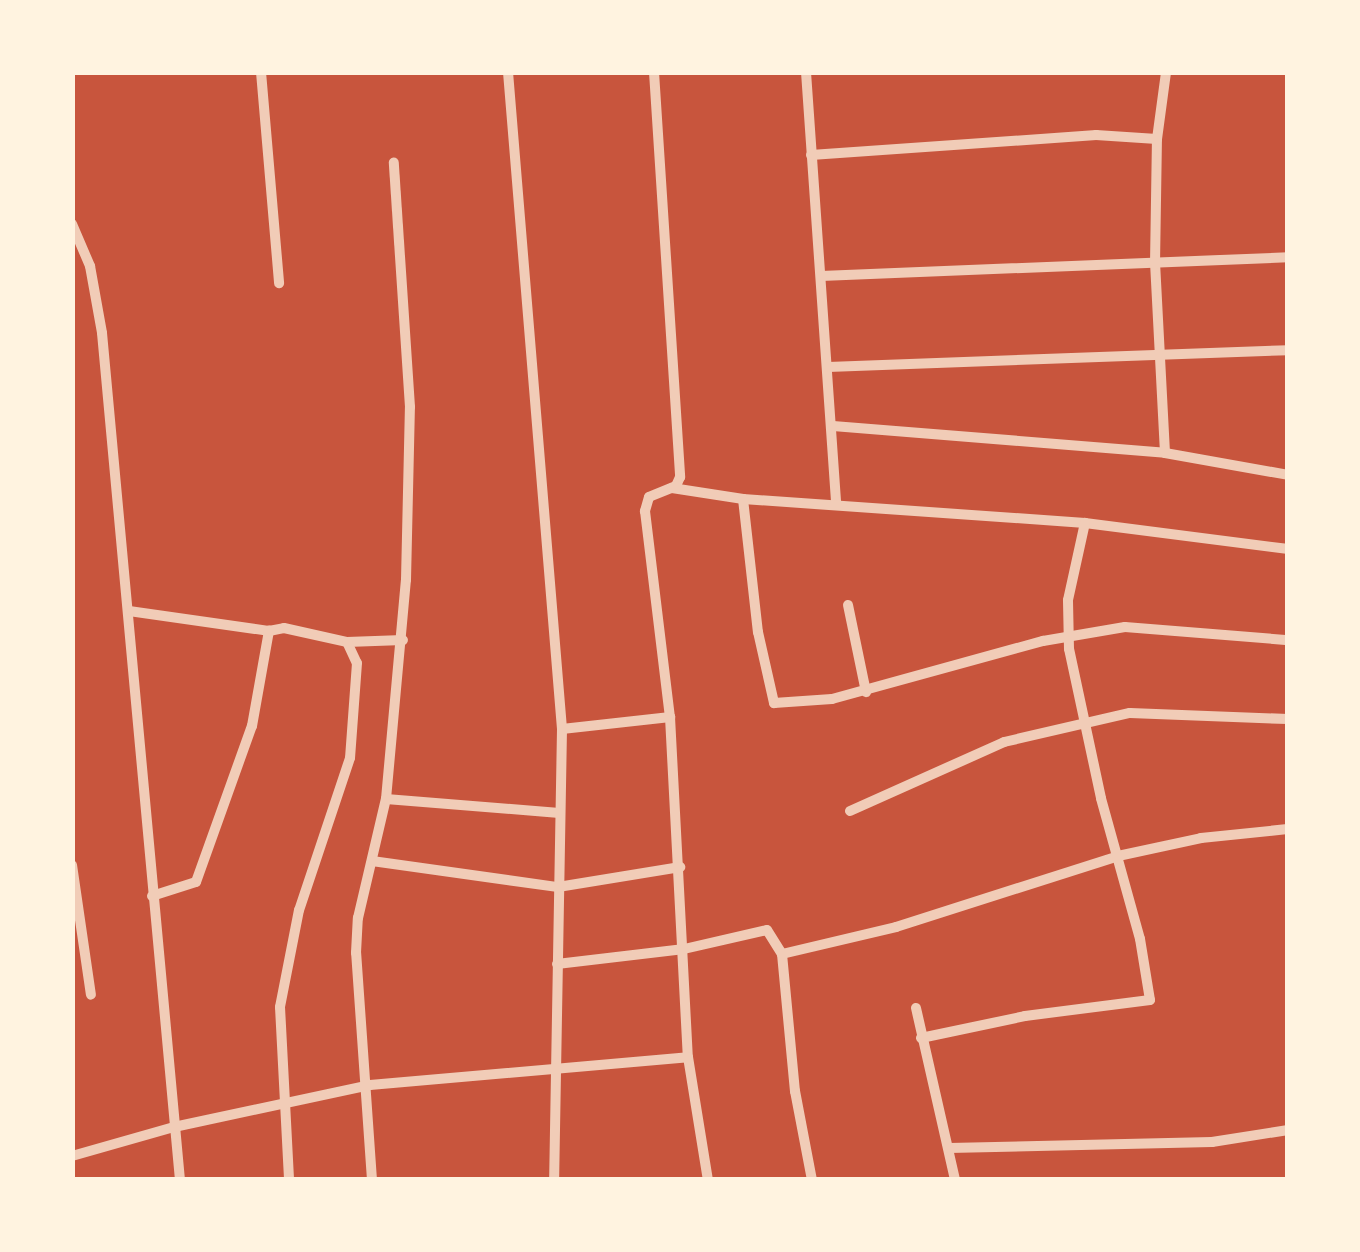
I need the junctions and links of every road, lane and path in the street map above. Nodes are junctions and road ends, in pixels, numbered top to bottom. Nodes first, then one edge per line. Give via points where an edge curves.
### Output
1 (261, 72) edge
2 (508, 72) edge
3 (654, 72) edge
4 (806, 72) edge
5 (1166, 72) edge
6 (1157, 139) junction
7 (811, 155) junction
8 (394, 163) dead end
9 (72, 224) edge
10 (1288, 257) edge
11 (1155, 264) junction
12 (820, 276) junction
13 (280, 283) dead end
14 (1288, 350) edge
15 (1159, 358) junction
16 (828, 367) junction
17 (832, 426) junction
18 (1165, 453) junction
19 (1288, 475) edge
20 (672, 488) junction
21 (743, 499) junction
22 (836, 505) junction
23 (1085, 523) junction
24 (1288, 549) edge
25 (848, 605) dead end
26 (129, 611) junction
27 (269, 631) junction
28 (1067, 636) junction
29 (403, 640) junction
30 (1288, 640) edge
31 (347, 642) junction
32 (866, 692) junction
33 (670, 717) junction
34 (1288, 719) edge
35 (1084, 723) junction
36 (562, 729) junction
37 (386, 799) junction
38 (850, 811) dead end
39 (560, 813) junction
40 (1288, 829) edge
41 (1118, 856) junction
42 (371, 861) junction
43 (72, 865) edge
44 (680, 867) junction
45 (558, 887) junction
46 (152, 896) junction
47 (684, 949) junction
48 (782, 954) junction
49 (557, 964) junction
50 (91, 995) dead end
51 (916, 1008) dead end
52 (921, 1038) junction
53 (688, 1057) junction
54 (555, 1069) junction
55 (370, 1085) junction
56 (287, 1102) junction
57 (174, 1126) junction
58 (1288, 1130) edge
59 (949, 1148) junction
60 (72, 1156) edge
61 (180, 1180) edge
62 (289, 1180) edge
63 (372, 1180) edge
64 (554, 1180) edge
65 (708, 1180) edge
66 (812, 1180) edge
67 (956, 1180) edge

1 - 13 street
2 - 36 street
3 - 20 street via 680,477
4 - 7 street
5 - 6 street
6 - 7 street via 1096,135
6 - 11 street
7 - 12 street
8 - 29 street via 410,407
9 - 26 street via 97,293
10 - 11 street
11 - 12 street
11 - 15 street
12 - 16 street
14 - 15 street
15 - 16 street
15 - 18 street
16 - 17 street
17 - 18 street
17 - 22 street
18 - 19 street
20 - 21 street
20 - 33 street via 650,497 646,511
21 - 22 street
21 - 32 street via 774,703
22 - 23 street
23 - 24 street
23 - 28 street
25 - 32 street
26 - 27 street
26 - 46 street
27 - 31 street
27 - 46 street via 252,726 196,882
28 - 30 street via 1156,626
28 - 32 street
28 - 35 street
29 - 31 street
29 - 37 street
31 - 56 street via 357,663 350,758 298,910 280,1007
33 - 36 street
33 - 44 street
34 - 35 street via 1130,712
35 - 38 street via 1004,742
35 - 41 street
36 - 39 street
37 - 39 street
37 - 42 street
39 - 45 street
40 - 41 street
41 - 48 street
41 - 52 street via 1150,1000
42 - 45 street
42 - 55 street via 356,953
43 - 50 street
44 - 45 street
44 - 47 street
45 - 49 street
46 - 57 street
47 - 48 street via 767,930
47 - 49 street
47 - 53 street
48 - 66 street
49 - 54 street
51 - 52 street
52 - 59 street
53 - 54 street
53 - 65 street
54 - 55 street
54 - 64 street
55 - 56 street
55 - 63 street
56 - 57 street
56 - 62 street
57 - 60 street
57 - 61 street
58 - 59 street via 1212,1142
59 - 67 street

